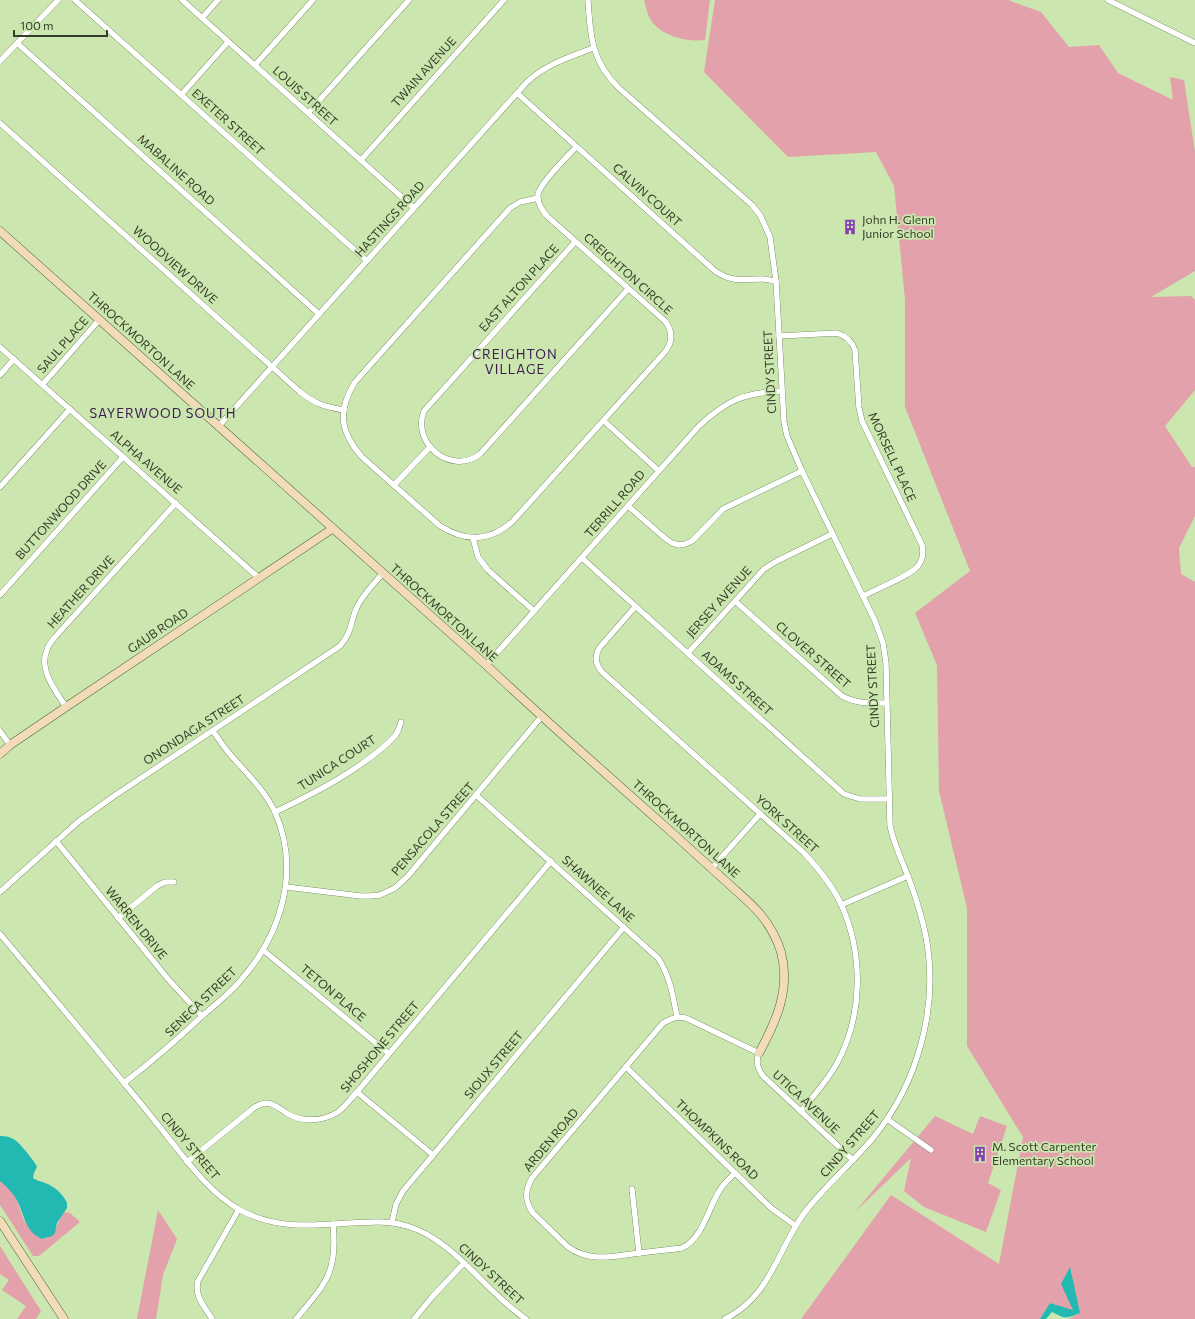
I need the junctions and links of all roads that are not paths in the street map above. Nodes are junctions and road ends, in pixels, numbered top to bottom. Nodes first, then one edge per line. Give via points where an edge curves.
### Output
1 (58, 0) edge
2 (75, 0) edge
3 (182, 0) edge
4 (218, 0) edge
5 (313, 0) edge
6 (409, 0) edge
7 (504, 0) edge
8 (588, 0) edge
9 (1108, 0) edge
10 (202, 18) junction
11 (228, 42) junction
12 (17, 43) junction
13 (1195, 43) edge
14 (594, 48) junction
15 (0, 61) edge
16 (255, 65) junction
17 (517, 93) junction
18 (181, 95) junction
19 (308, 113) junction
20 (0, 123) edge
21 (576, 146) junction
22 (361, 160) junction
23 (538, 198) junction
24 (414, 208) junction
25 (0, 231) edge
26 (575, 242) junction
27 (367, 261) junction
28 (776, 281) junction
29 (628, 289) junction
30 (319, 314) junction
31 (99, 320) junction
32 (779, 336) junction
33 (0, 347) edge
34 (14, 359) junction
35 (272, 367) junction
36 (0, 375) edge
37 (43, 384) junction
38 (782, 391) junction
39 (70, 409) junction
40 (344, 410) junction
41 (604, 420) junction
42 (218, 427) junction
43 (430, 447) junction
44 (123, 457) junction
45 (659, 470) junction
46 (802, 471) junction
47 (394, 485) junction
48 (0, 487) edge
49 (176, 503) junction
50 (628, 506) junction
51 (332, 529) junction
52 (832, 534) junction
53 (473, 538) junction
54 (582, 558) junction
55 (382, 574) junction
56 (259, 578) junction
57 (0, 595) edge
58 (863, 596) junction
59 (735, 601) junction
60 (635, 607) junction
61 (534, 611) junction
62 (688, 653) junction
63 (486, 665) junction
64 (886, 703) junction
65 (66, 706) junction
66 (541, 717) junction
67 (402, 722) dead end
68 (0, 730) edge
69 (213, 731) junction
70 (10, 745) junction
71 (0, 754) edge
72 (476, 795) junction
73 (888, 799) junction
74 (275, 812) junction
75 (760, 814) junction
76 (56, 841) junction
77 (551, 861) junction
78 (712, 868) junction
79 (908, 876) junction
80 (174, 882) dead end
81 (286, 887) junction
82 (0, 892) edge
83 (841, 905) junction
84 (118, 918) junction
85 (624, 927) junction
86 (0, 934) edge
87 (263, 950) junction
88 (202, 1016) junction
89 (677, 1017) junction
90 (388, 1053) junction
91 (759, 1053) junction
92 (626, 1067) junction
93 (124, 1083) junction
94 (357, 1092) junction
95 (801, 1111) junction
96 (887, 1118) junction
97 (931, 1150) dead end
98 (433, 1155) junction
99 (853, 1160) junction
100 (187, 1162) junction
101 (735, 1174) junction
102 (632, 1189) dead end
103 (238, 1209) junction
104 (0, 1221) edge
105 (392, 1222) junction
106 (334, 1224) junction
107 (796, 1226) junction
108 (639, 1253) junction
109 (464, 1263) junction
110 (64, 1319) edge
111 (212, 1319) edge
112 (296, 1319) edge
113 (414, 1319) edge
114 (526, 1319) edge
115 (725, 1319) edge

1 - 12 street
2 - 18 street, EXETER STREET
3 - 10 street, LOUIS STREET
4 - 10 street
5 - 16 street
6 - 19 street
7 - 22 street, TWAIN AVENUE
8 - 14 street, CINDY STREET via 589,26
9 - 13 street
10 - 11 street, LOUIS STREET
11 - 16 street, LOUIS STREET
11 - 18 street
12 - 15 street
12 - 30 street, MABALINE ROAD
14 - 17 street, HASTINGS ROAD via 551,64
14 - 28 street, CINDY STREET via 604,70 614,83 752,205 760,215 770,237
16 - 19 street, LOUIS STREET
17 - 21 street, CALVIN COURT
17 - 24 street, HASTINGS ROAD
18 - 27 street, EXETER STREET
19 - 22 street, LOUIS STREET
20 - 35 street, WOODVIEW DRIVE
21 - 23 street via 542,185
21 - 28 street, CALVIN COURT via 721,275 734,280
22 - 24 street, LOUIS STREET
23 - 26 street, CREIGHTON CIRCLE via 544,214
23 - 40 street, CREIGHTON CIRCLE via 520,202 510,208 358,379 351,389
24 - 27 street, HASTINGS ROAD
25 - 31 street, THROCKMORTON LANE
26 - 29 street, CREIGHTON CIRCLE
26 - 43 street, EAST ALTON PLACE via 424,411 421,429
27 - 30 street, HASTINGS ROAD
28 - 32 street, CINDY STREET
29 - 41 street, CREIGHTON CIRCLE via 668,325 670,342 667,349
29 - 43 street via 480,454 469,460 457,462
30 - 35 street, HASTINGS ROAD
31 - 37 street, SAUL PLACE
31 - 42 street, THROCKMORTON LANE
32 - 38 street, CINDY STREET
32 - 58 street, MORSELL PLACE via 837,333 845,336 854,345 862,421 922,545 922,559 915,569
33 - 34 street, ALPHA AVENUE
34 - 36 street
34 - 37 street, ALPHA AVENUE
35 - 40 street, WOODVIEW DRIVE via 317,404
35 - 42 street, HASTINGS ROAD
37 - 39 street, ALPHA AVENUE
38 - 45 street, TERRILL ROAD via 750,394 720,407
38 - 46 street, CINDY STREET via 787,436
39 - 44 street, ALPHA AVENUE
39 - 48 street
40 - 47 street, CREIGHTON CIRCLE via 346,433 352,445
41 - 45 street
41 - 53 street, CREIGHTON CIRCLE via 512,522 496,533
42 - 51 street, THROCKMORTON LANE
43 - 47 street
44 - 49 street, ALPHA AVENUE
44 - 57 street, BUTTONWOOD DRIVE
45 - 50 street, TERRILL ROAD
46 - 50 street via 723,509 698,537 686,544 672,543
46 - 52 street, CINDY STREET
47 - 53 street, CREIGHTON CIRCLE via 440,526 455,534
49 - 56 street, ALPHA AVENUE
49 - 65 street, HEATHER DRIVE via 46,650 44,664 48,676
50 - 54 street, TERRILL ROAD
51 - 55 street, THROCKMORTON LANE
51 - 56 street, GAUB ROAD
52 - 58 street, CINDY STREET
52 - 59 street, JERSEY AVENUE via 764,569
53 - 61 street via 478,557 485,566
54 - 60 street, ADAMS STREET
54 - 61 street, TERRILL ROAD
55 - 63 street, THROCKMORTON LANE
55 - 69 street, ONONDAGA STREET via 359,603 349,633 340,646
56 - 65 street, GAUB ROAD
58 - 64 street, CINDY STREET via 883,642
59 - 62 street, JERSEY AVENUE
59 - 64 street, CLOVER STREET via 842,696 852,702
60 - 62 street, ADAMS STREET
60 - 75 street, YORK STREET via 600,647 596,660 598,667
61 - 63 street, TERRILL ROAD
62 - 73 street, ADAMS STREET via 844,794 860,799
63 - 66 street, THROCKMORTON LANE
64 - 73 street, CINDY STREET
65 - 70 street, GAUB ROAD
66 - 72 street, PENSACOLA STREET
66 - 78 street, THROCKMORTON LANE
67 - 74 street, TUNICA COURT via 391,740 359,765 322,789
68 - 70 street
69 - 74 street, SENECA STREET via 261,789
69 - 76 street, ONONDAGA STREET via 114,796
70 - 71 street, GAUB ROAD
72 - 77 street, SHAWNEE LANE
72 - 81 street, PENSACOLA STREET via 408,876 388,892 361,896
73 - 79 street, CINDY STREET via 892,838
74 - 81 street, SENECA STREET via 285,852
75 - 78 street
75 - 83 street, YORK STREET via 812,862
76 - 82 street, ONONDAGA STREET
76 - 84 street, WARREN DRIVE
77 - 85 street, SHAWNEE LANE
77 - 90 street, SHOSHONE STREET
78 - 91 street, THROCKMORTON LANE via 762,915 781,953 784,976 782,999 774,1024
79 - 83 street
79 - 96 street, CINDY STREET via 926,936 930,969 929,1002 913,1069
80 - 84 street via 165,882 157,886
81 - 87 street, SENECA STREET via 278,919
83 - 95 street, YORK STREET via 851,932 858,973 852,1023 836,1064
84 - 88 street, WARREN DRIVE
85 - 89 street, SHAWNEE LANE via 654,954 664,967
85 - 98 street, SIOUX STREET
86 - 93 street, CINDY STREET
87 - 88 street, SENECA STREET via 240,982
87 - 90 street, TETON PLACE
88 - 93 street, SENECA STREET
89 - 91 street via 697,1022
89 - 92 street, ARDEN ROAD via 663,1023
90 - 94 street, SHOSHONE STREET
91 - 95 street, UTICA AVENUE via 758,1069 763,1076
92 - 101 street, THOMPKINS ROAD
92 - 108 street, ARDEN ROAD via 532,1178 526,1199 533,1213 573,1251 599,1258
93 - 100 street, CINDY STREET
94 - 98 street
94 - 100 street, SHOSHONE STREET via 340,1111 319,1119 297,1118 268,1103 261,1104
95 - 99 street, UTICA AVENUE
96 - 97 street
96 - 99 street, CINDY STREET
98 - 105 street, SIOUX STREET via 400,1195
99 - 107 street, CINDY STREET via 816,1199
100 - 103 street, CINDY STREET via 210,1188
101 - 107 street, THOMPKINS ROAD via 771,1208
101 - 108 street, ARDEN ROAD via 717,1194 692,1242 682,1248
102 - 108 street
103 - 106 street, CINDY STREET via 258,1218 286,1225
103 - 111 street via 198,1281 197,1291
104 - 110 street
105 - 106 street, CINDY STREET
105 - 109 street, CINDY STREET via 428,1235
106 - 112 street via 335,1247 329,1274 322,1287
107 - 115 street, CINDY STREET via 761,1289 742,1308
109 - 113 street
109 - 114 street, CINDY STREET

